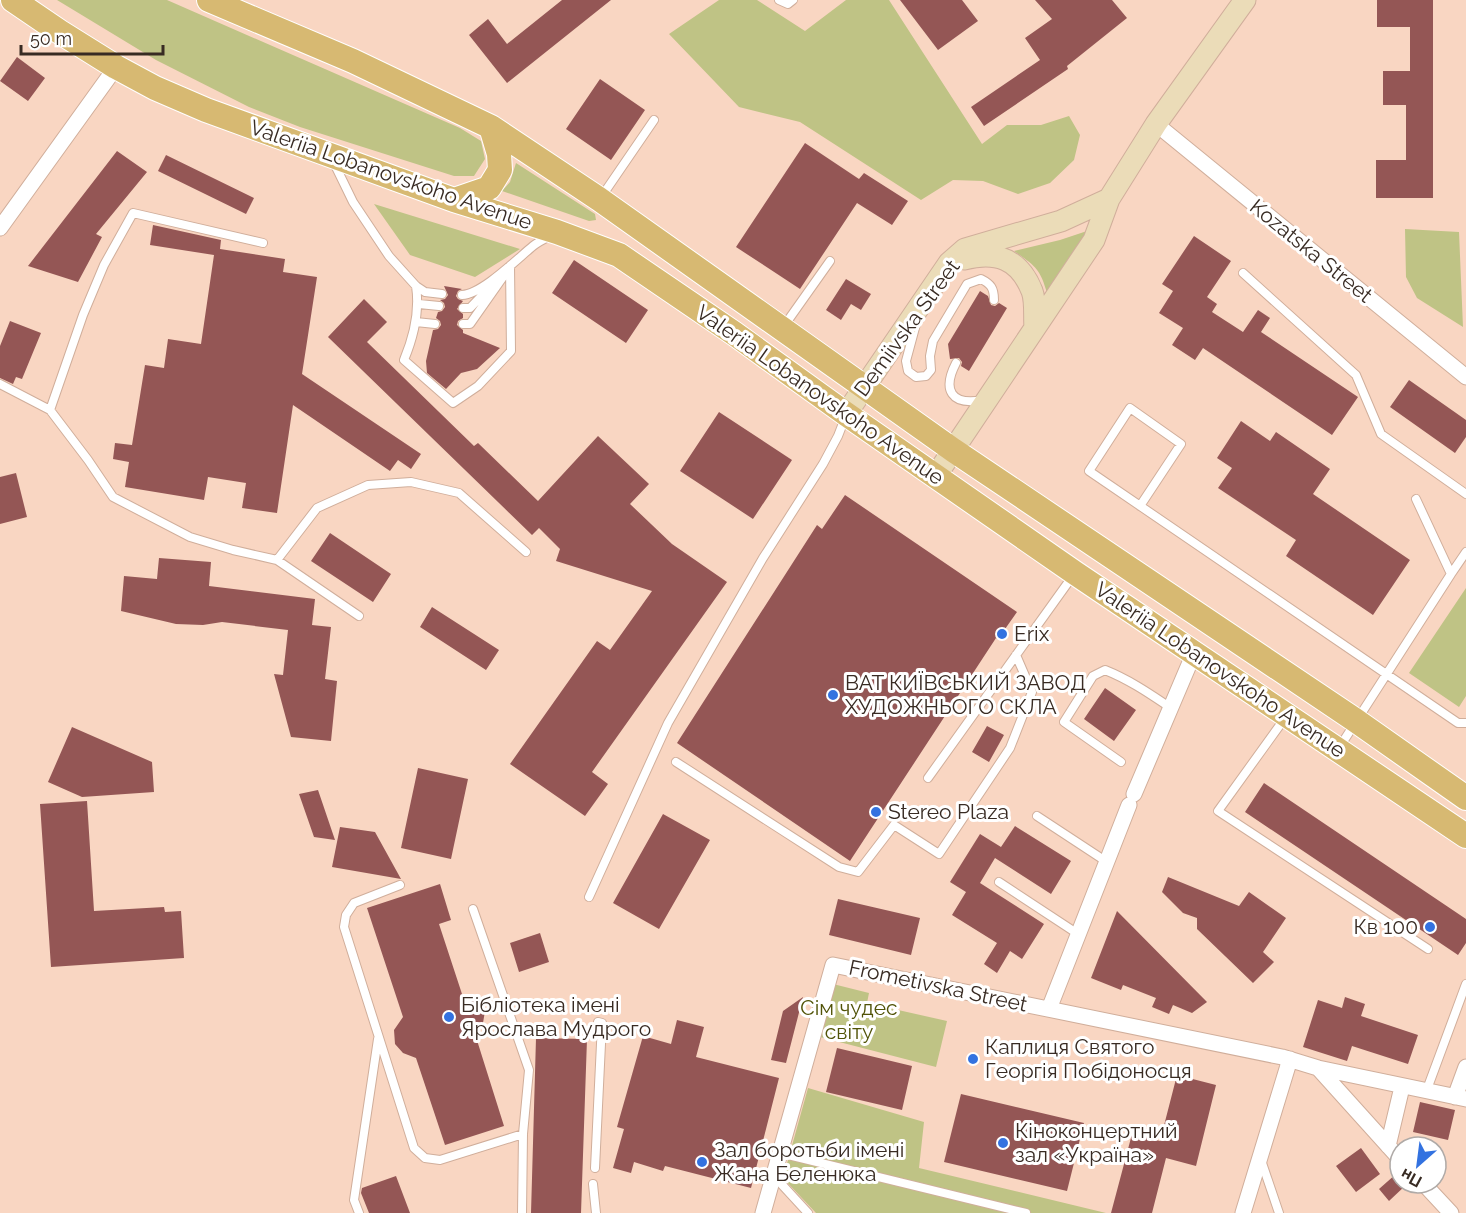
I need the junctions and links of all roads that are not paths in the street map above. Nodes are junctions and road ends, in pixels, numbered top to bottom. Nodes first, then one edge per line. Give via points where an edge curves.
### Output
1 (13, 0) edge
2 (779, 0) edge
3 (793, 0) edge
4 (1245, 0) edge
5 (215, 2) edge
6 (116, 67) junction
7 (654, 120) dead end
8 (1156, 124) junction
9 (491, 127) junction
10 (331, 156) junction
11 (599, 199) junction
12 (1109, 199) junction
13 (454, 200) junction
14 (0, 228) edge
15 (557, 232) junction
16 (263, 243) dead end
17 (830, 261) dead end
18 (949, 263) junction
19 (510, 266) junction
20 (1243, 273) dead end
21 (417, 286) junction
22 (442, 294) dead end
23 (462, 295) dead end
24 (923, 300) junction
25 (994, 300) dead end
26 (419, 304) junction
27 (439, 306) dead end
28 (463, 308) dead end
29 (416, 322) junction
30 (435, 324) dead end
31 (463, 324) dead end
32 (1035, 328) junction
33 (781, 330) junction
34 (956, 363) dead end
35 (1466, 377) edge
36 (0, 384) edge
37 (863, 388) junction
38 (987, 399) junction
39 (50, 410) junction
40 (846, 414) junction
41 (953, 450) junction
42 (935, 477) junction
43 (1466, 494) edge
44 (1416, 499) dead end
45 (1140, 506) junction
46 (526, 552) dead end
47 (1466, 552) edge
48 (277, 560) junction
49 (1075, 573) junction
50 (1452, 574) junction
51 (359, 616) dead end
52 (1194, 653) junction
53 (1016, 655) junction
54 (1386, 674) junction
55 (1171, 708) junction
56 (1287, 714) junction
57 (1355, 720) junction
58 (1466, 723) edge
59 (1338, 749) junction
60 (676, 762) dead end
61 (1122, 762) dead end
62 (928, 778) dead end
63 (1466, 798) edge
64 (1037, 816) dead end
65 (1466, 836) edge
66 (1107, 862) junction
67 (999, 882) dead end
68 (400, 885) dead end
69 (589, 897) dead end
70 (473, 909) dead end
71 (1078, 934) junction
72 (1428, 949) dead end
73 (1466, 984) edge
74 (1049, 1009) junction
75 (598, 1022) dead end
76 (378, 1038) junction
77 (1290, 1059) junction
78 (1466, 1067) edge
79 (1318, 1068) junction
80 (1402, 1087) junction
81 (1426, 1092) junction
82 (1460, 1098) edge
83 (524, 1134) junction
84 (1391, 1135) edge
85 (1388, 1146) edge
86 (780, 1153) junction
87 (1260, 1157) junction
88 (595, 1168) dead end
89 (774, 1176) junction
90 (593, 1184) dead end
91 (1434, 1195) edge
92 (359, 1213) edge
93 (522, 1213) edge
94 (596, 1213) edge
95 (763, 1213) edge
96 (808, 1213) edge
97 (1026, 1213) edge
98 (1243, 1213) edge
99 (1279, 1213) edge
100 (1451, 1213) edge

1 - 6 main road, Valeriia Lobanovskoho Avenue
2 - 3 lane via 788,4
4 - 8 street
5 - 9 main road, Valeriia Lobanovskoho Avenue via 353,61
6 - 10 main road, Valeriia Lobanovskoho Avenue via 206,110
6 - 14 street
7 - 11 lane
8 - 12 street
8 - 35 street, Kozatska Street
9 - 11 main road, Valeriia Lobanovskoho Avenue
9 - 13 main road via 500,170 489,188
10 - 13 main road, Valeriia Lobanovskoho Avenue
10 - 21 lane via 353,202 389,255
11 - 33 main road, Valeriia Lobanovskoho Avenue
12 - 18 street, Demiivska Street via 1061,220 965,249
12 - 32 street via 1094,240
13 - 15 main road, Valeriia Lobanovskoho Avenue
15 - 19 lane via 535,244
15 - 40 main road, Valeriia Lobanovskoho Avenue via 619,255
16 - 39 lane via 133,213 104,264
17 - 33 lane
18 - 24 street, Demiivska Street
18 - 32 street via 979,255 1001,257 1019,270 1032,292
19 - 23 lane via 469,295
19 - 28 lane via 470,308
19 - 29 lane via 511,351 478,386 453,403 404,360
19 - 31 lane via 470,324
20 - 43 lane via 1356,375 1381,434
21 - 22 lane via 425,292
21 - 26 lane
24 - 25 lane via 906,361 908,371 916,377 926,376 931,370 933,341 967,284 981,279 990,284
24 - 37 street, Demiivska Street
26 - 27 lane
26 - 29 lane
29 - 30 lane
32 - 38 street
33 - 37 main road, Valeriia Lobanovskoho Avenue
34 - 38 lane via 948,386 952,395 961,401
36 - 39 lane
37 - 40 street, Demiivska Street
37 - 41 main road, Valeriia Lobanovskoho Avenue
38 - 41 street
39 - 48 lane via 113,497 190,537
40 - 42 main road, Valeriia Lobanovskoho Avenue
40 - 69 lane via 823,464 763,558 668,723
41 - 42 street
41 - 57 main road, Valeriia Lobanovskoho Avenue
42 - 49 main road, Valeriia Lobanovskoho Avenue
44 - 50 lane
45 - 45 lane via 1089,471 1131,408 1181,444
45 - 54 lane
46 - 48 lane via 459,493 411,482 368,485 317,508
47 - 50 lane
48 - 51 lane
49 - 52 main road, Valeriia Lobanovskoho Avenue
49 - 53 lane
50 - 54 lane
52 - 55 street, Frometivska Street
52 - 56 main road, Valeriia Lobanovskoho Avenue
53 - 60 lane via 1032,692 1010,748 939,854 894,825 858,872 839,867
53 - 62 lane
54 - 57 lane
54 - 58 lane via 1458,723
55 - 61 lane via 1139,686 1105,670 1093,676 1064,722
55 - 66 street, Frometivska Street
56 - 59 main road, Valeriia Lobanovskoho Avenue
56 - 72 lane via 1218,811
57 - 59 lane
57 - 63 main road, Valeriia Lobanovskoho Avenue
59 - 65 main road, Valeriia Lobanovskoho Avenue
64 - 66 lane
66 - 71 street, Frometivska Street
67 - 71 lane
68 - 76 lane via 354,903 344,927
70 - 83 lane via 529,1070
71 - 74 street, Frometivska Street
73 - 81 lane
74 - 77 street, Frometivska Street
74 - 86 street, Frometivska Street via 833,964
75 - 88 lane via 602,1023
76 - 83 lane via 414,1148 425,1158 440,1160
76 - 92 lane via 354,1200
77 - 79 street, Frometivska Street
77 - 87 street
78 - 82 street
79 - 80 street, Frometivska Street
79 - 85 street
80 - 81 street, Frometivska Street
80 - 84 street
81 - 82 street, Frometivska Street
83 - 93 lane
86 - 89 street, Frometivska Street
86 - 97 lane
87 - 98 street
87 - 99 lane
89 - 95 street, Frometivska Street
89 - 96 lane
90 - 94 lane
91 - 100 street

